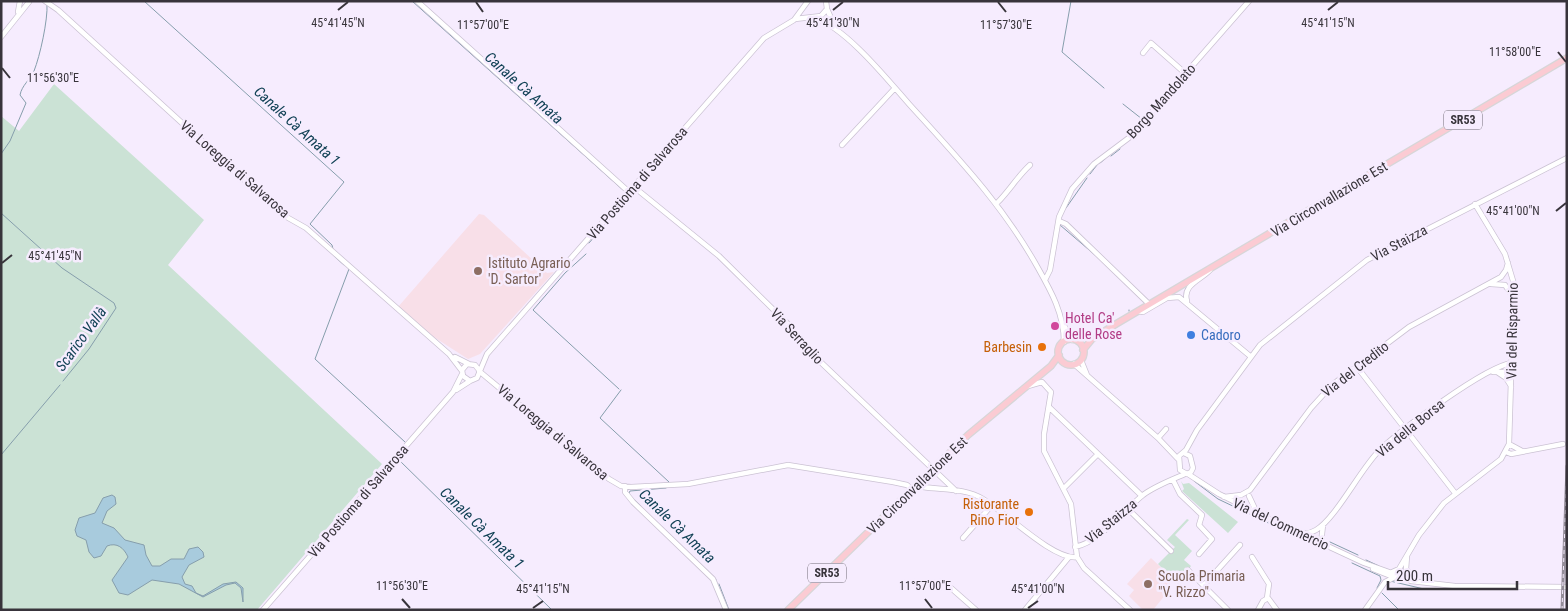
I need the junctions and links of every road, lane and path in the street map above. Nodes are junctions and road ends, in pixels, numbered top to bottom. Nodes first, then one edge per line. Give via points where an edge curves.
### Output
1 (20, 1) edge
2 (24, 1) edge
3 (29, 1) edge
4 (417, 1) edge
5 (1249, 1) edge
6 (46, 2) edge
7 (826, 3) edge
8 (807, 4) edge
9 (18, 13) junction
10 (814, 17) junction
11 (794, 20) junction
12 (1, 26) edge
13 (835, 26) junction
14 (6, 30) junction
15 (1, 37) edge
16 (1143, 53) dead end
17 (1567, 58) edge
18 (1186, 74) junction
19 (895, 88) junction
20 (842, 145) dead end
21 (1567, 158) edge
22 (1030, 165) dead end
23 (634, 187) junction
24 (629, 192) junction
25 (997, 203) junction
26 (1475, 204) junction
27 (1059, 221) junction
28 (1507, 260) junction
29 (1214, 267) junction
30 (1501, 278) junction
31 (1513, 278) junction
32 (1045, 280) junction
33 (1490, 284) junction
34 (1503, 284) junction
35 (1515, 299) junction
36 (1188, 302) junction
37 (1149, 304) junction
38 (1138, 311) junction
39 (1064, 326) junction
40 (1092, 339) junction
41 (1074, 340) junction
42 (1064, 342) junction
43 (1083, 350) junction
44 (449, 354) junction
45 (487, 354) junction
46 (1059, 355) junction
47 (1250, 356) junction
48 (1081, 360) junction
49 (1062, 362) junction
50 (470, 364) junction
51 (1074, 364) junction
52 (1512, 365) junction
53 (1051, 366) junction
54 (1358, 367) junction
55 (479, 371) junction
56 (462, 372) junction
57 (1497, 372) junction
58 (1490, 373) junction
59 (1087, 376) junction
60 (476, 379) junction
61 (488, 379) junction
62 (470, 381) junction
63 (1022, 389) junction
64 (1512, 390) junction
65 (453, 392) junction
66 (1050, 408) junction
67 (1166, 429) dead end
68 (1406, 430) junction
69 (1158, 438) junction
70 (1509, 444) junction
71 (1563, 444) dead end
72 (1189, 446) junction
73 (1170, 450) junction
74 (1523, 451) junction
75 (1506, 452) junction
76 (1183, 453) junction
77 (1098, 454) junction
78 (1190, 456) junction
79 (1178, 459) junction
80 (1179, 466) junction
81 (1193, 468) junction
82 (933, 469) junction
83 (1186, 474) junction
84 (1173, 480) junction
85 (1200, 480) junction
86 (918, 483) junction
87 (625, 486) junction
88 (1064, 488) junction
89 (912, 489) junction
90 (1251, 489) junction
91 (956, 491) junction
92 (1455, 493) junction
93 (1243, 495) junction
94 (1142, 496) junction
95 (1249, 496) junction
96 (1224, 497) junction
97 (1240, 504) junction
98 (992, 505) junction
99 (1128, 509) junction
100 (1259, 514) junction
101 (1325, 522) junction
102 (1318, 529) junction
103 (1301, 533) junction
104 (963, 538) dead end
105 (1318, 542) junction
106 (1240, 545) dead end
107 (1075, 547) junction
108 (1172, 551) dead end
109 (1408, 552) junction
110 (1199, 554) dead end
111 (1252, 556) dead end
112 (1069, 557) junction
113 (1077, 557) junction
114 (1364, 563) junction
115 (1188, 570) dead end
116 (1383, 574) junction
117 (1392, 575) junction
118 (1417, 582) junction
119 (1204, 585) junction
120 (1383, 585) junction
121 (1567, 587) edge
122 (951, 588) dead end
123 (1267, 598) junction
124 (263, 610) edge
125 (726, 610) edge
126 (788, 610) edge
127 (976, 610) edge
128 (1025, 610) edge
129 (1130, 610) edge
130 (1228, 610) edge
131 (1258, 610) edge
132 (1277, 610) edge
133 (1365, 610) edge

1 - 9 street
2 - 3 street
3 - 9 street
4 - 24 street
5 - 18 street, Borgo Mandolato
6 - 44 street, Via Loreggia di Salvarosa via 283,215 306,228 334,251
7 - 10 street via 824,14
7 - 13 street
8 - 10 street, Via Postioma di Salvarosa via 808,13
8 - 11 street, Via Postioma di Salvarosa
9 - 14 street
10 - 11 street, Via Postioma di Salvarosa
10 - 13 street
11 - 23 street, Via Postioma di Salvarosa via 767,36
12 - 14 street
13 - 19 street
14 - 15 street
16 - 18 street via 1151,43
17 - 29 main road, Via Circonvallazione Est / SR53
18 - 27 street, Borgo Mandolato via 1130,137 1094,164 1072,189
19 - 20 street
19 - 25 street
21 - 26 street, Via Staizza
22 - 25 street via 1016,177 1015,185
23 - 24 street, Via Postioma di Salvarosa
23 - 82 street, Via Serraglio via 718,256 788,324 809,351
24 - 45 street, Via Postioma di Salvarosa
25 - 32 street
26 - 28 street, Via del Risparmio
26 - 47 street, Via Staizza via 1373,256 1271,334
27 - 32 street, Borgo Mandolato via 1050,270
27 - 37 street via 1066,224
28 - 30 street via 1507,268
28 - 31 street, Via del Risparmio
29 - 36 street via 1189,287
29 - 37 main road, Via Circonvallazione Est / SR53
30 - 31 street, Via del Credito
30 - 33 street, Via del Credito
31 - 34 street
31 - 35 street, Via del Risparmio
32 - 39 street
33 - 34 street, Via del Credito
33 - 54 street, Via del Credito via 1412,325
34 - 35 street
35 - 52 street, Via del Risparmio
36 - 38 street via 1174,296 1145,311
36 - 47 street
37 - 38 main road, Via Circonvallazione Est
38 - 40 main road, Via Circonvallazione Est
39 - 41 street
39 - 42 street
40 - 41 main road
40 - 43 main road
41 - 42 main road
41 - 43 main road
42 - 46 main road via 1059,348
43 - 48 main road
44 - 50 street, Via Loreggia di Salvarosa
44 - 56 street, Via Loreggia di Salvarosa
45 - 50 street, Via Postioma di Salvarosa
45 - 55 street, Via Postioma di Salvarosa
46 - 49 main road
46 - 53 main road
47 - 72 street, Via Staizza via 1195,432
48 - 51 main road
48 - 59 street
49 - 51 main road
49 - 53 main road
50 - 55 street
50 - 56 street via 464,366
51 - 59 street
52 - 57 street, Via della Borsa via 1506,371
52 - 58 street, Via della Borsa via 1503,365
52 - 64 street, Via del Risparmio
53 - 63 main road, Via Circonvallazione Est
54 - 68 street
54 - 90 street, Via del Credito via 1318,399
55 - 60 street
55 - 61 street, Via Loreggia di Salvarosa
56 - 62 street
56 - 65 street, Via Postioma di Salvarosa
57 - 58 street, Via della Borsa
57 - 64 street via 1507,380
58 - 68 street, Via della Borsa via 1450,396
59 - 69 street
60 - 61 street, Via Loreggia di Salvarosa
60 - 62 street
61 - 87 street, Via Loreggia di Salvarosa via 609,479
62 - 65 street, Via Postioma di Salvarosa
63 - 66 street via 1042,382 1051,390
63 - 82 main road, Via Circonvallazione Est / SR53
64 - 70 street, Via del Risparmio
65 - 124 street, Via Postioma di Salvarosa
66 - 77 street
66 - 88 street via 1044,451
67 - 69 street
68 - 92 street
68 - 101 street, Via della Borsa via 1372,458
69 - 73 street
70 - 74 street
70 - 75 street, Via del Risparmio
71 - 74 street
72 - 76 street, Via Staizza
72 - 78 street
73 - 76 street
73 - 79 street
74 - 75 street
75 - 92 street
76 - 78 street
76 - 79 street, Via Staizza
77 - 88 street
77 - 94 street
78 - 81 street, Via del Commercio
79 - 80 street
80 - 83 street
80 - 84 street
81 - 83 street
81 - 85 street, Via del Commercio
82 - 86 main road, Via Circonvallazione Est / SR53
82 - 91 street, Via Serraglio
83 - 84 street, Via Staizza
83 - 85 street, Via del Commercio
84 - 94 street, Via Staizza
84 - 110 street via 1180,494 1202,515 1199,525 1212,539
85 - 96 street, Via del Commercio
86 - 89 main road, Via Circonvallazione Est / SR53
86 - 91 street via 924,488
87 - 89 street, Via Loreggia di Salvarosa via 701,483 788,465 900,483
87 - 125 street via 625,492 633,502 713,579
88 - 107 street via 1072,507
89 - 126 main road, Via Circonvallazione Est / SR53
90 - 93 street, Via del Credito
90 - 95 street, Via del Credito
91 - 98 street via 978,496
92 - 109 street via 1423,529
93 - 96 street
93 - 97 street
94 - 99 street, Via Staizza
95 - 97 street
95 - 100 street
96 - 97 street, Via del Commercio
97 - 100 street, Via del Commercio
98 - 104 street
98 - 112 street via 1047,546
99 - 107 street, Via Staizza via 1088,542
99 - 108 street
100 - 103 street, Via del Commercio
101 - 102 street, Via della Borsa
101 - 105 street, Via della Borsa
102 - 103 street
102 - 105 street
103 - 105 street, Via del Commercio
105 - 114 street, Via del Commercio
106 - 119 street
107 - 113 street
109 - 117 street via 1399,570
109 - 118 street via 1407,572
111 - 123 street via 1269,584
112 - 113 street
112 - 128 street
113 - 129 street via 1084,568
114 - 116 street, Via del Commercio
114 - 117 street, Via del Commercio
115 - 119 street
116 - 117 street, Via del Commercio
116 - 120 street
117 - 118 street, Via del Commercio
117 - 120 street
118 - 121 street, Via del Commercio via 1461,586
119 - 130 street
120 - 133 street
122 - 127 street
123 - 131 street
123 - 132 street

